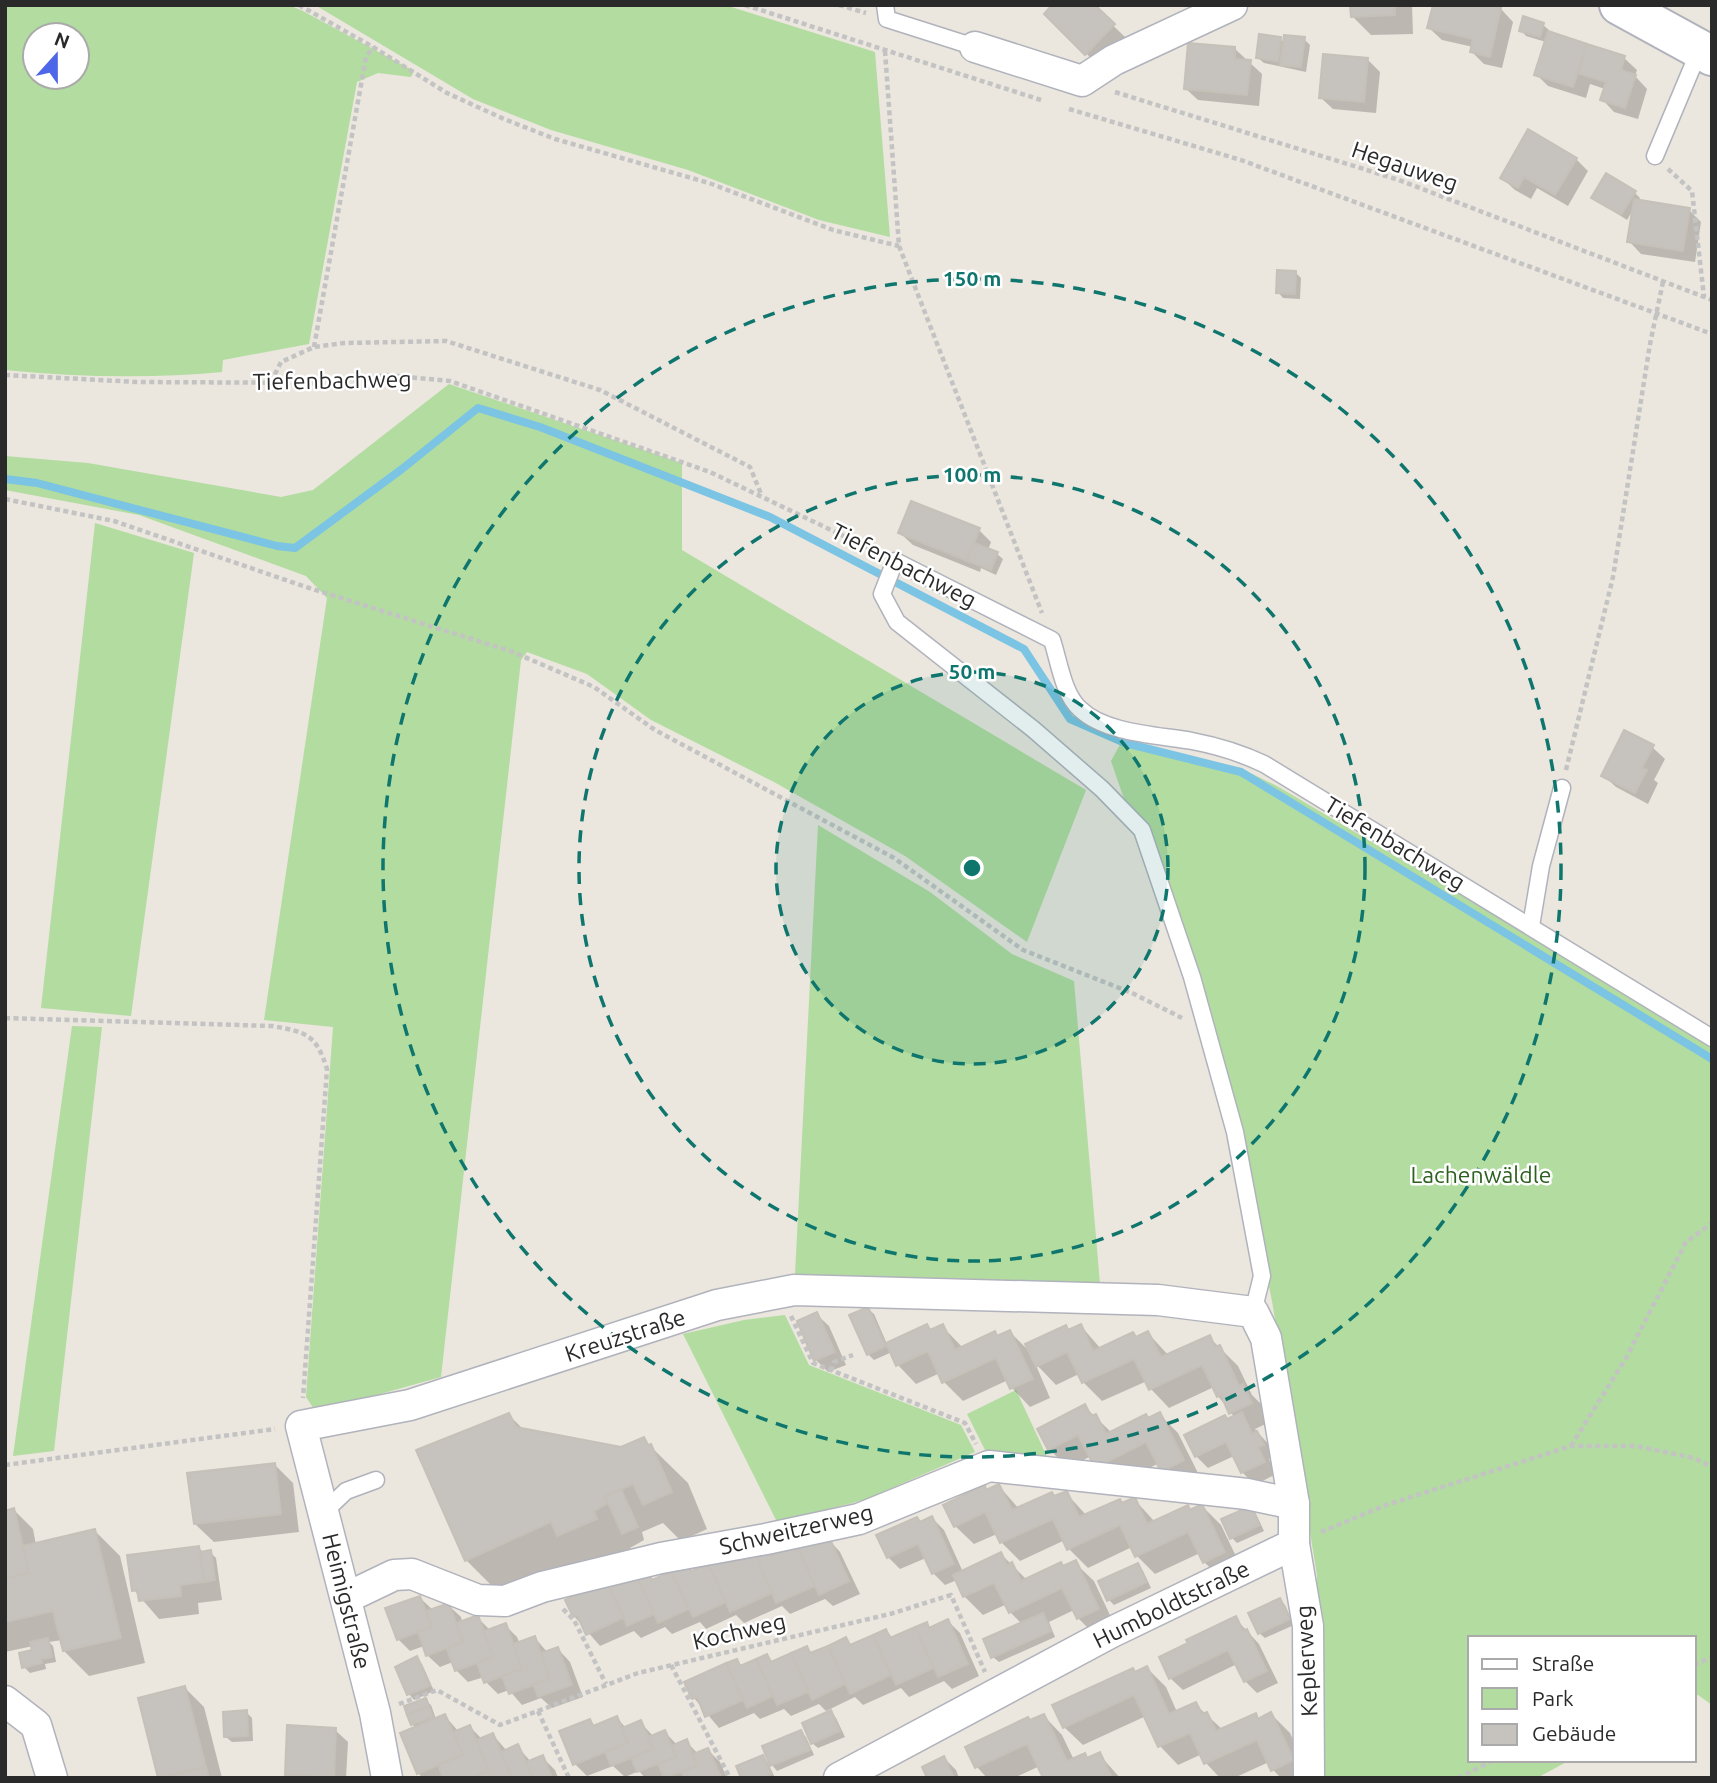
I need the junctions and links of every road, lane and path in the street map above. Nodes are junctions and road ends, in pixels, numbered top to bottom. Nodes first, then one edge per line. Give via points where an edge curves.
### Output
1 (299, 5) edge
2 (745, 5) edge
3 (885, 5) edge
4 (1232, 5) edge
5 (1619, 5) edge
6 (373, 47) junction
7 (975, 47) joint
8 (885, 51) junction
9 (1705, 53) edge
10 (1082, 81) junction
11 (1053, 104) dead end
12 (1066, 108) dead end
13 (1655, 156) joint
14 (899, 246) junction
15 (1663, 282) junction
16 (1704, 297) junction
17 (1712, 300) edge
18 (1658, 314) junction
19 (1712, 334) edge
20 (314, 347) junction
21 (5, 375) edge
22 (271, 382) junction
23 (761, 495) junction
24 (5, 499) edge
25 (895, 561) junction
26 (1052, 640) junction
27 (1562, 788) joint
28 (1531, 926) junction
29 (5, 1018) edge
30 (1209, 1037) junction
31 (1712, 1038) edge
32 (1712, 1223) edge
33 (779, 1292) junction
34 (1252, 1312) junction
35 (853, 1354) dead end
36 (831, 1371) junction
37 (301, 1426) junction
38 (1571, 1446) junction
39 (5, 1465) edge
40 (989, 1466) junction
41 (1712, 1467) edge
42 (376, 1480) dead end
43 (1294, 1504) junction
44 (325, 1511) junction
45 (1294, 1544) junction
46 (346, 1598) junction
47 (574, 1620) dead end
48 (1712, 1657) edge
49 (1696, 1664) edge
50 (671, 1665) junction
51 (606, 1684) junction
52 (996, 1695) junction
53 (5, 1701) edge
54 (538, 1711) junction
55 (375, 1713) junction
56 (1490, 1762) edge
57 (52, 1778) edge
58 (387, 1778) edge
59 (569, 1778) edge
60 (730, 1778) edge
61 (839, 1778) edge
62 (1309, 1778) edge
63 (1458, 1778) edge

1 - 6 path
2 - 8 path
3 - 7 lane via 887,19
4 - 10 street via 1114,60
5 - 9 main road
6 - 14 path via 447,93 555,139 709,183 833,230
6 - 20 path via 366,57
7 - 10 street
8 - 11 path
8 - 14 path
9 - 13 lane
10 - 15 path, Hegauweg via 1399,180
12 - 18 path via 1241,160
13 - 16 path via 1692,191
14 - 26 path
15 - 16 path, Hegauweg
15 - 18 path
16 - 17 path, Hegauweg
18 - 19 path
18 - 27 path via 1613,577
20 - 22 path via 281,362
20 - 23 path via 446,341 600,390 750,467
21 - 22 path, Tiefenbachweg
22 - 23 path, Tiefenbachweg via 335,383 386,374 450,381 710,472
23 - 25 path, Tiefenbachweg
24 - 30 path via 114,521 513,652 594,687 655,730 894,858 1023,950 1132,993
25 - 26 lane, Tiefenbachweg
25 - 30 lane via 882,594 897,622 1033,729 1142,830
26 - 28 lane, Tiefenbachweg via 1070,694 1091,717 1144,734 1220,747 1254,760
27 - 28 lane
28 - 31 lane, Tiefenbachweg
29 - 37 path via 272,1026 304,1031 320,1047 327,1069
30 - 34 lane via 1235,1132 1262,1276
32 - 38 path via 1686,1242 1626,1358
33 - 34 street, Kreuzstraße via 1158,1300
33 - 36 path via 813,1363
33 - 37 street, Kreuzstraße via 717,1305 647,1338 410,1405
34 - 43 street via 1266,1338
35 - 36 path via 834,1362
36 - 40 path via 965,1423
37 - 39 path
37 - 44 street, Heimigstraße
38 - 41 path via 1636,1446 1694,1458
38 - 45 path via 1386,1505
40 - 43 street, Schweitzerweg via 1247,1493
40 - 46 street, Schweitzerweg via 859,1518 661,1558 542,1587 505,1601 478,1600 412,1574 394,1575
42 - 44 lane via 346,1491
43 - 45 street
44 - 46 street, Heimigstraße
45 - 52 street, Humboldtstraße via 1110,1633
45 - 62 street, Keplerweg via 1308,1626
46 - 55 street, Heimigstraße
47 - 51 path
48 - 49 path
50 - 51 path, Kochweg
50 - 52 path, Kochweg via 890,1614 951,1595
50 - 60 path
51 - 54 path, Kochweg
52 - 61 street, Humboldtstraße
53 - 57 street via 36,1725
54 - 55 path, Kochweg via 500,1725 437,1690
54 - 59 path
55 - 58 street, Heimigstraße
56 - 63 path

